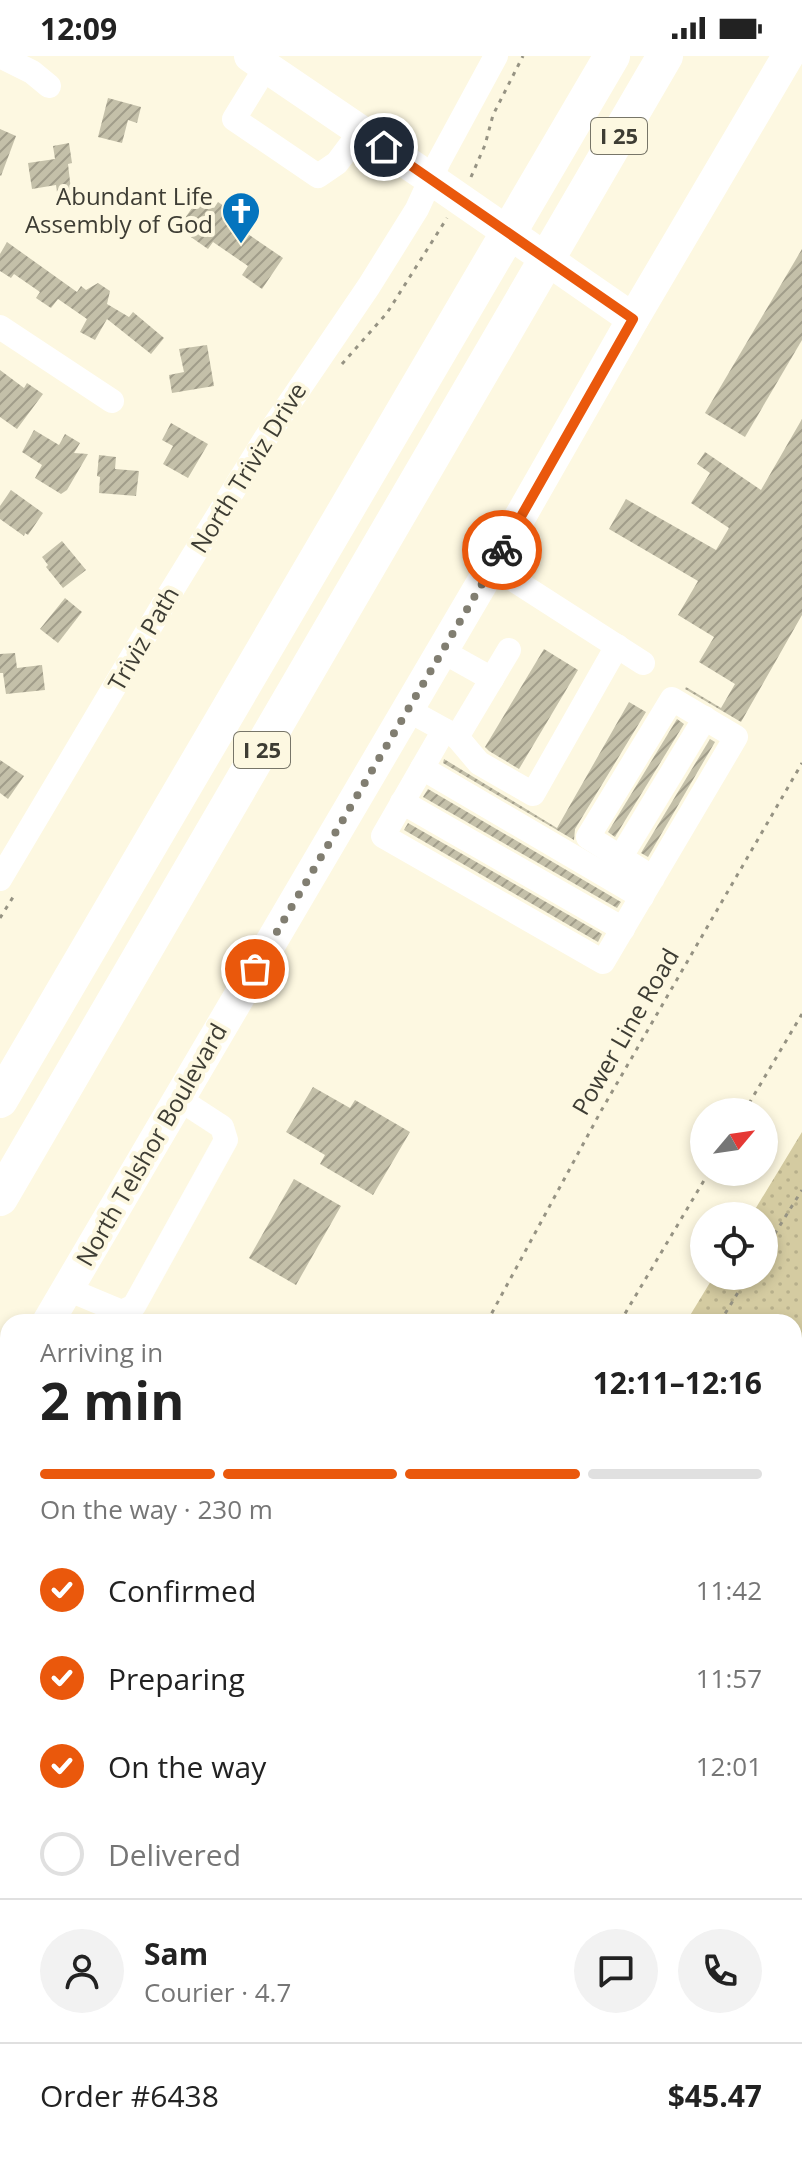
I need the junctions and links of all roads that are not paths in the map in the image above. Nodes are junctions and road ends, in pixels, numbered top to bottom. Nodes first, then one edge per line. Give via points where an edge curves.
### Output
1 (0, 56) edge
2 (496, 56) edge
3 (612, 56) edge
4 (665, 56) edge
5 (788, 56) edge
6 (258, 62) edge
7 (49, 86) dead end
8 (361, 131) junction
9 (431, 179) junction
10 (633, 319) junction
11 (0, 327) edge
12 (112, 401) dead end
13 (492, 566) junction
14 (617, 646) junction
15 (509, 650) dead end
16 (442, 651) junction
17 (643, 663) dead end
18 (492, 679) junction
19 (408, 710) junction
20 (705, 718) junction
21 (451, 734) junction
22 (422, 768) junction
23 (402, 802) junction
24 (620, 858) junction
25 (5, 876) edge
26 (647, 888) junction
27 (623, 929) junction
28 (179, 1099) junction
29 (0, 1100) edge
30 (0, 1198) edge
31 (67, 1289) junction
32 (53, 1314) edge

1 - 7 street
2 - 9 street, North Triviz Drive
3 - 29 highway, I 25
4 - 30 highway, I 25
5 - 10 main road, North Telshor Boulevard
6 - 8 main road
6 - 8 street via 234,119 318,176 337,163
8 - 9 main road
9 - 10 main road
9 - 25 street, North Triviz Drive via 369,286 265,439 169,595
10 - 13 main road, North Telshor Boulevard
11 - 12 street
13 - 14 street
13 - 16 main road, North Telshor Boulevard
14 - 17 street
14 - 21 street via 533,794 479,763
15 - 18 street
16 - 18 street
16 - 19 main road, North Telshor Boulevard
18 - 21 street
19 - 21 street
19 - 28 main road, North Telshor Boulevard
20 - 24 street
20 - 24 street via 672,699 588,837
20 - 26 street via 736,737
21 - 22 street
22 - 23 street
22 - 26 street
23 - 27 street
23 - 27 street via 383,836 603,962
24 - 26 street
26 - 27 street
28 - 31 main road, North Telshor Boulevard
28 - 31 street via 222,1127 226,1140 134,1306 122,1312
31 - 32 main road, North Telshor Boulevard

